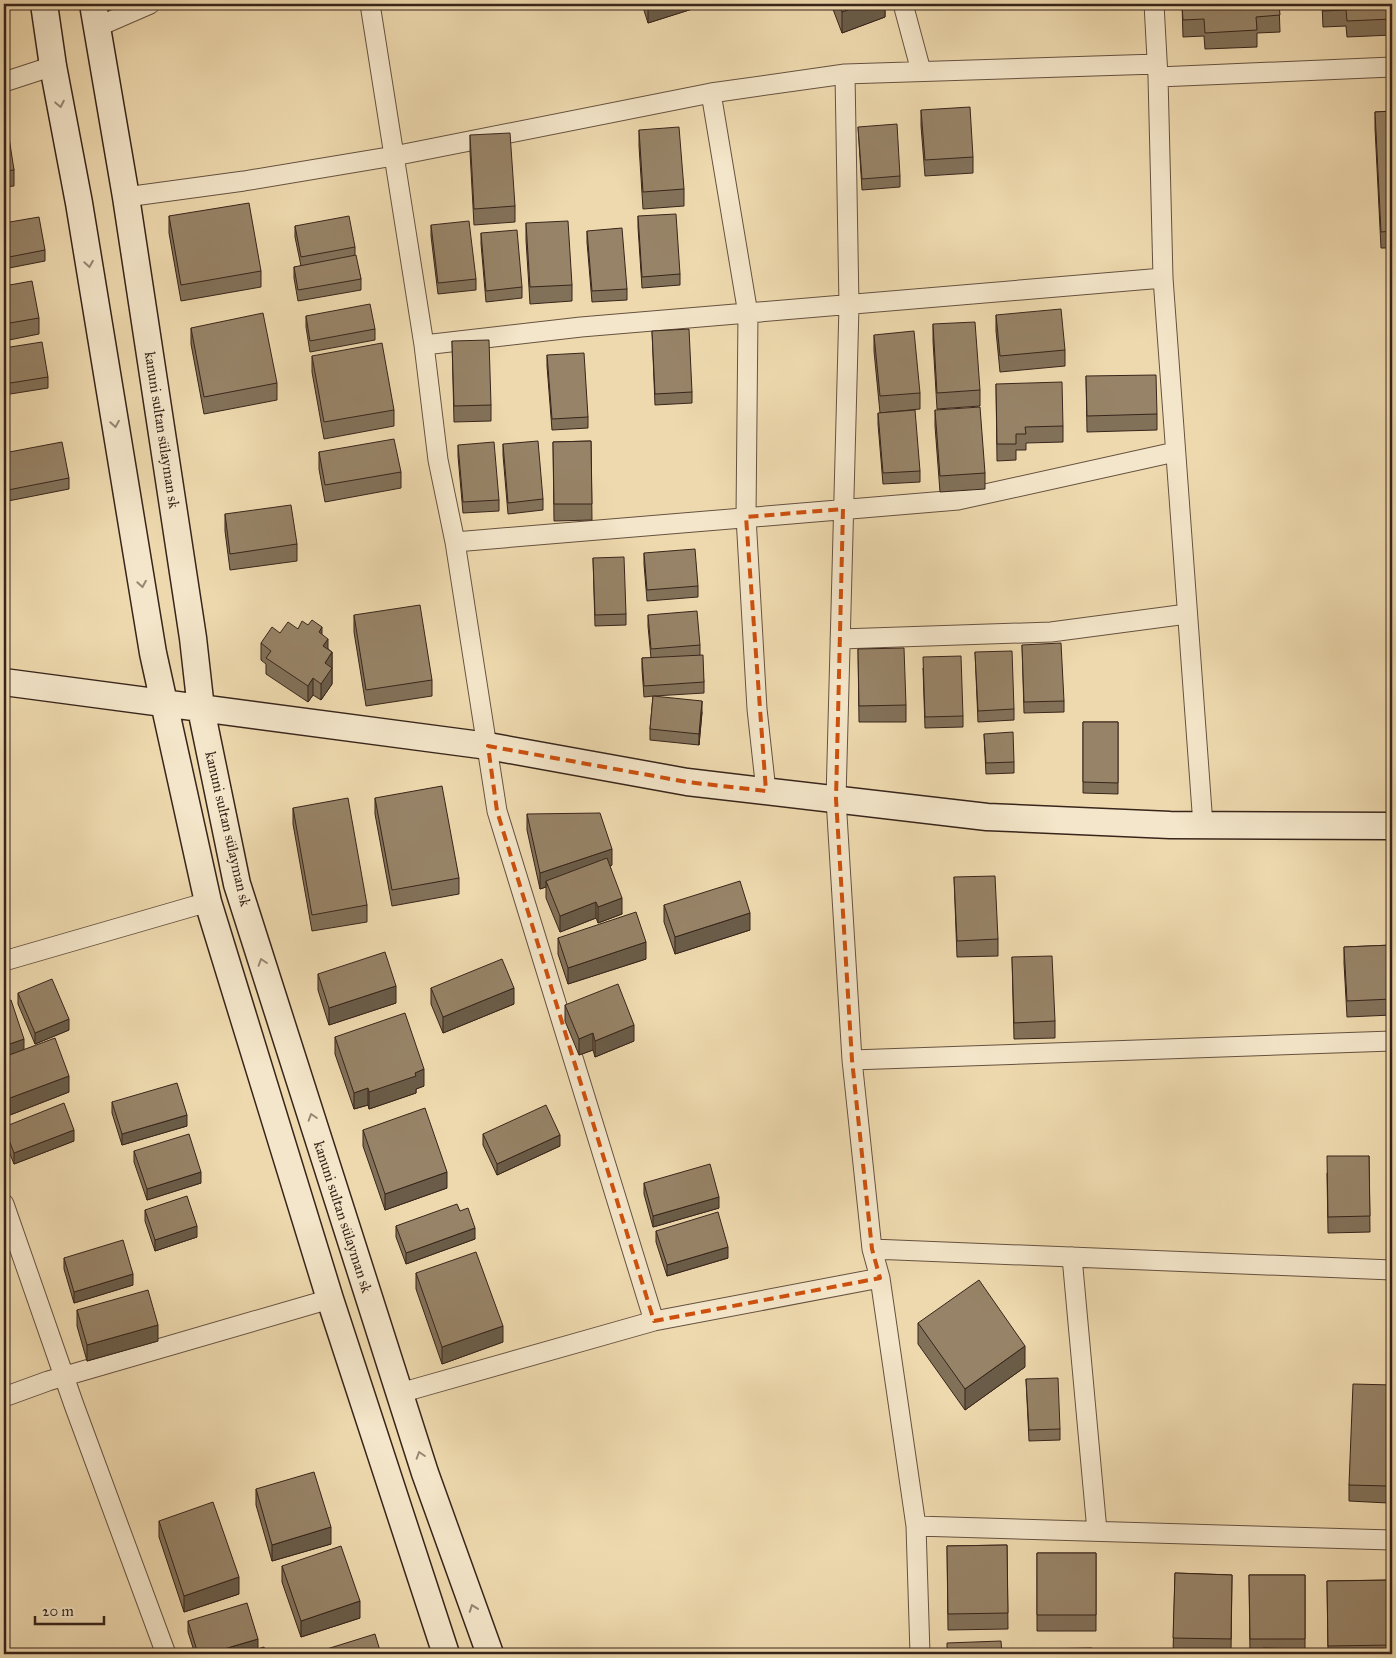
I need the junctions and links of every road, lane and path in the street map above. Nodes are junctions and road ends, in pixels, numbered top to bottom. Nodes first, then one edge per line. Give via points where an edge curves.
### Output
1 (44, 4) edge
2 (150, 4) edge
3 (370, 4) edge
4 (903, 4) edge
5 (1154, 4) edge
6 (95, 15) edge
7 (53, 66) junction
8 (1392, 66) edge
9 (921, 70) junction
10 (1158, 70) junction
11 (846, 74) junction
12 (4, 82) edge
13 (711, 93) junction
14 (394, 156) junction
15 (126, 197) junction
16 (1163, 278) junction
17 (849, 306) junction
18 (748, 314) junction
19 (424, 345) junction
20 (1176, 452) junction
21 (843, 509) junction
22 (746, 517) junction
23 (456, 542) junction
24 (1187, 614) junction
25 (840, 638) junction
26 (4, 682) edge
27 (163, 704) junction
28 (201, 709) junction
29 (488, 746) junction
30 (766, 791) junction
31 (836, 799) junction
32 (1203, 826) junction
33 (1392, 826) edge
34 (208, 902) junction
35 (4, 961) edge
36 (1392, 1041) edge
37 (852, 1060) junction
38 (4, 1204) edge
39 (872, 1249) junction
40 (1072, 1257) junction
41 (1392, 1270) edge
42 (880, 1278) junction
43 (330, 1299) junction
44 (654, 1321) junction
45 (65, 1378) junction
46 (400, 1393) junction
47 (4, 1397) edge
48 (916, 1526) junction
49 (1097, 1531) junction
50 (1392, 1540) edge
51 (165, 1654) edge
52 (446, 1654) edge
53 (490, 1654) edge
54 (920, 1654) edge

1 - 7 main road
2 - 6 street
3 - 14 street
4 - 9 street
5 - 10 street
6 - 15 main road, kanuni sultan sülayman sk
7 - 12 street
7 -> 27 main road
8 - 10 street
9 - 10 street
9 - 11 street
10 - 16 street
11 - 13 street
11 - 17 street
13 - 14 street
13 - 18 street
14 - 15 street via 244,182
14 - 19 street
15 - 28 main road, kanuni sultan sülayman sk
16 - 17 street
16 - 20 street
17 - 18 street
17 - 21 street
18 - 19 street via 581,327
18 - 22 street
19 - 23 street via 438,460
20 - 21 street via 958,500
20 - 24 street
21 - 22 street
21 - 25 street
22 - 23 street
22 - 30 street via 757,709
23 - 29 street
24 - 25 street via 1051,632
24 - 32 street
25 - 31 street
26 - 27 main road
27 - 28 main road
27 - 34 main road
28 - 29 main road
46 -> 28 main road, kanuni sultan sülayman sk via 237,884
29 - 30 main road via 687,782
29 - 44 street via 497,811
30 - 31 main road
31 - 32 main road via 987,817
31 - 37 street
32 - 33 main road
34 - 35 street
34 - 43 main road
36 - 37 street
37 - 39 street
38 - 45 street
39 - 40 street
39 - 42 street
40 - 41 street
40 - 49 street
42 - 44 street
42 - 48 street
43 - 45 street
43 - 52 main road
44 - 46 street
45 - 47 street
45 - 51 street
53 -> 46 main road, kanuni sultan sülayman sk via 425,1474
48 - 49 street
48 - 54 street
49 - 50 street

